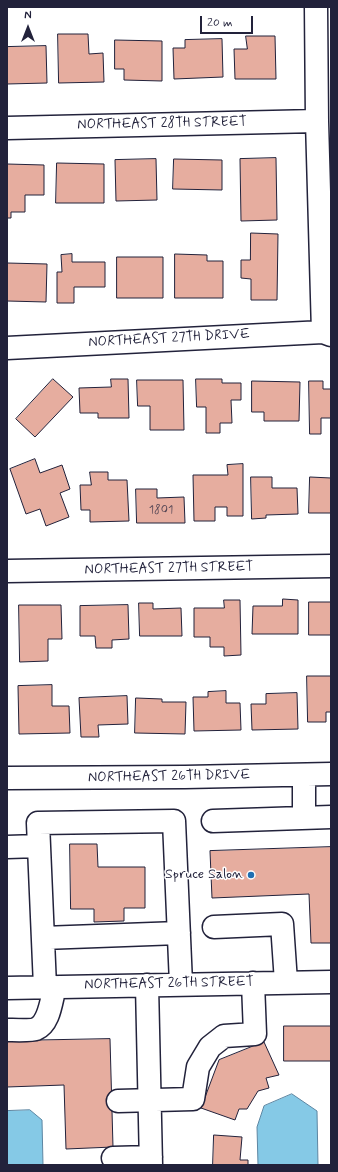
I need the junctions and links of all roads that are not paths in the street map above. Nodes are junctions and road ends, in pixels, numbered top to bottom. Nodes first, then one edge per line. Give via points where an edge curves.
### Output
1 (316, 7) edge
2 (317, 121) junction
3 (7, 128) edge
4 (327, 333) edge
5 (7, 348) edge
6 (331, 566) edge
7 (7, 571) edge
8 (331, 774) edge
9 (304, 775) junction
10 (7, 778) edge
11 (331, 817) edge
12 (304, 818) junction
13 (213, 821) dead end
14 (39, 846) junction
15 (7, 847) edge
16 (214, 927) dead end
17 (179, 933) junction
18 (43, 938) junction
19 (253, 982) junction
20 (286, 982) junction
21 (331, 982) edge
22 (181, 984) junction
23 (147, 985) junction
24 (50, 987) junction
25 (7, 988) edge
26 (7, 1030) edge
27 (118, 1100) dead end
28 (150, 1100) junction
29 (113, 1158) dead end
30 (151, 1161) edge

1 - 2 street
2 - 3 street, NORTHEAST 28TH STREET
2 - 4 street
4 - 5 street, NORTHEAST 27TH DRIVE
6 - 7 street, NORTHEAST 27TH STREET
8 - 9 street, NORTHEAST 26TH DRIVE
9 - 10 street, NORTHEAST 26TH DRIVE
9 - 12 street
11 - 12 street
12 - 13 street
14 - 15 street
14 - 17 street via 38,823 174,821
14 - 18 street
16 - 20 street via 282,924
17 - 18 street
17 - 22 street
18 - 24 street
19 - 20 street, NORTHEAST 26TH STREET
19 - 22 street, NORTHEAST 26TH STREET
19 - 28 street via 255,1034 224,1036 210,1047 198,1068 193,1099
20 - 21 street, NORTHEAST 26TH STREET
22 - 23 street, NORTHEAST 26TH STREET
23 - 24 street, NORTHEAST 26TH STREET
23 - 28 street
24 - 25 street, NORTHEAST 26TH STREET
24 - 26 street via 48,1014 44,1022 35,1029
27 - 28 street
28 - 30 street
29 - 30 street

